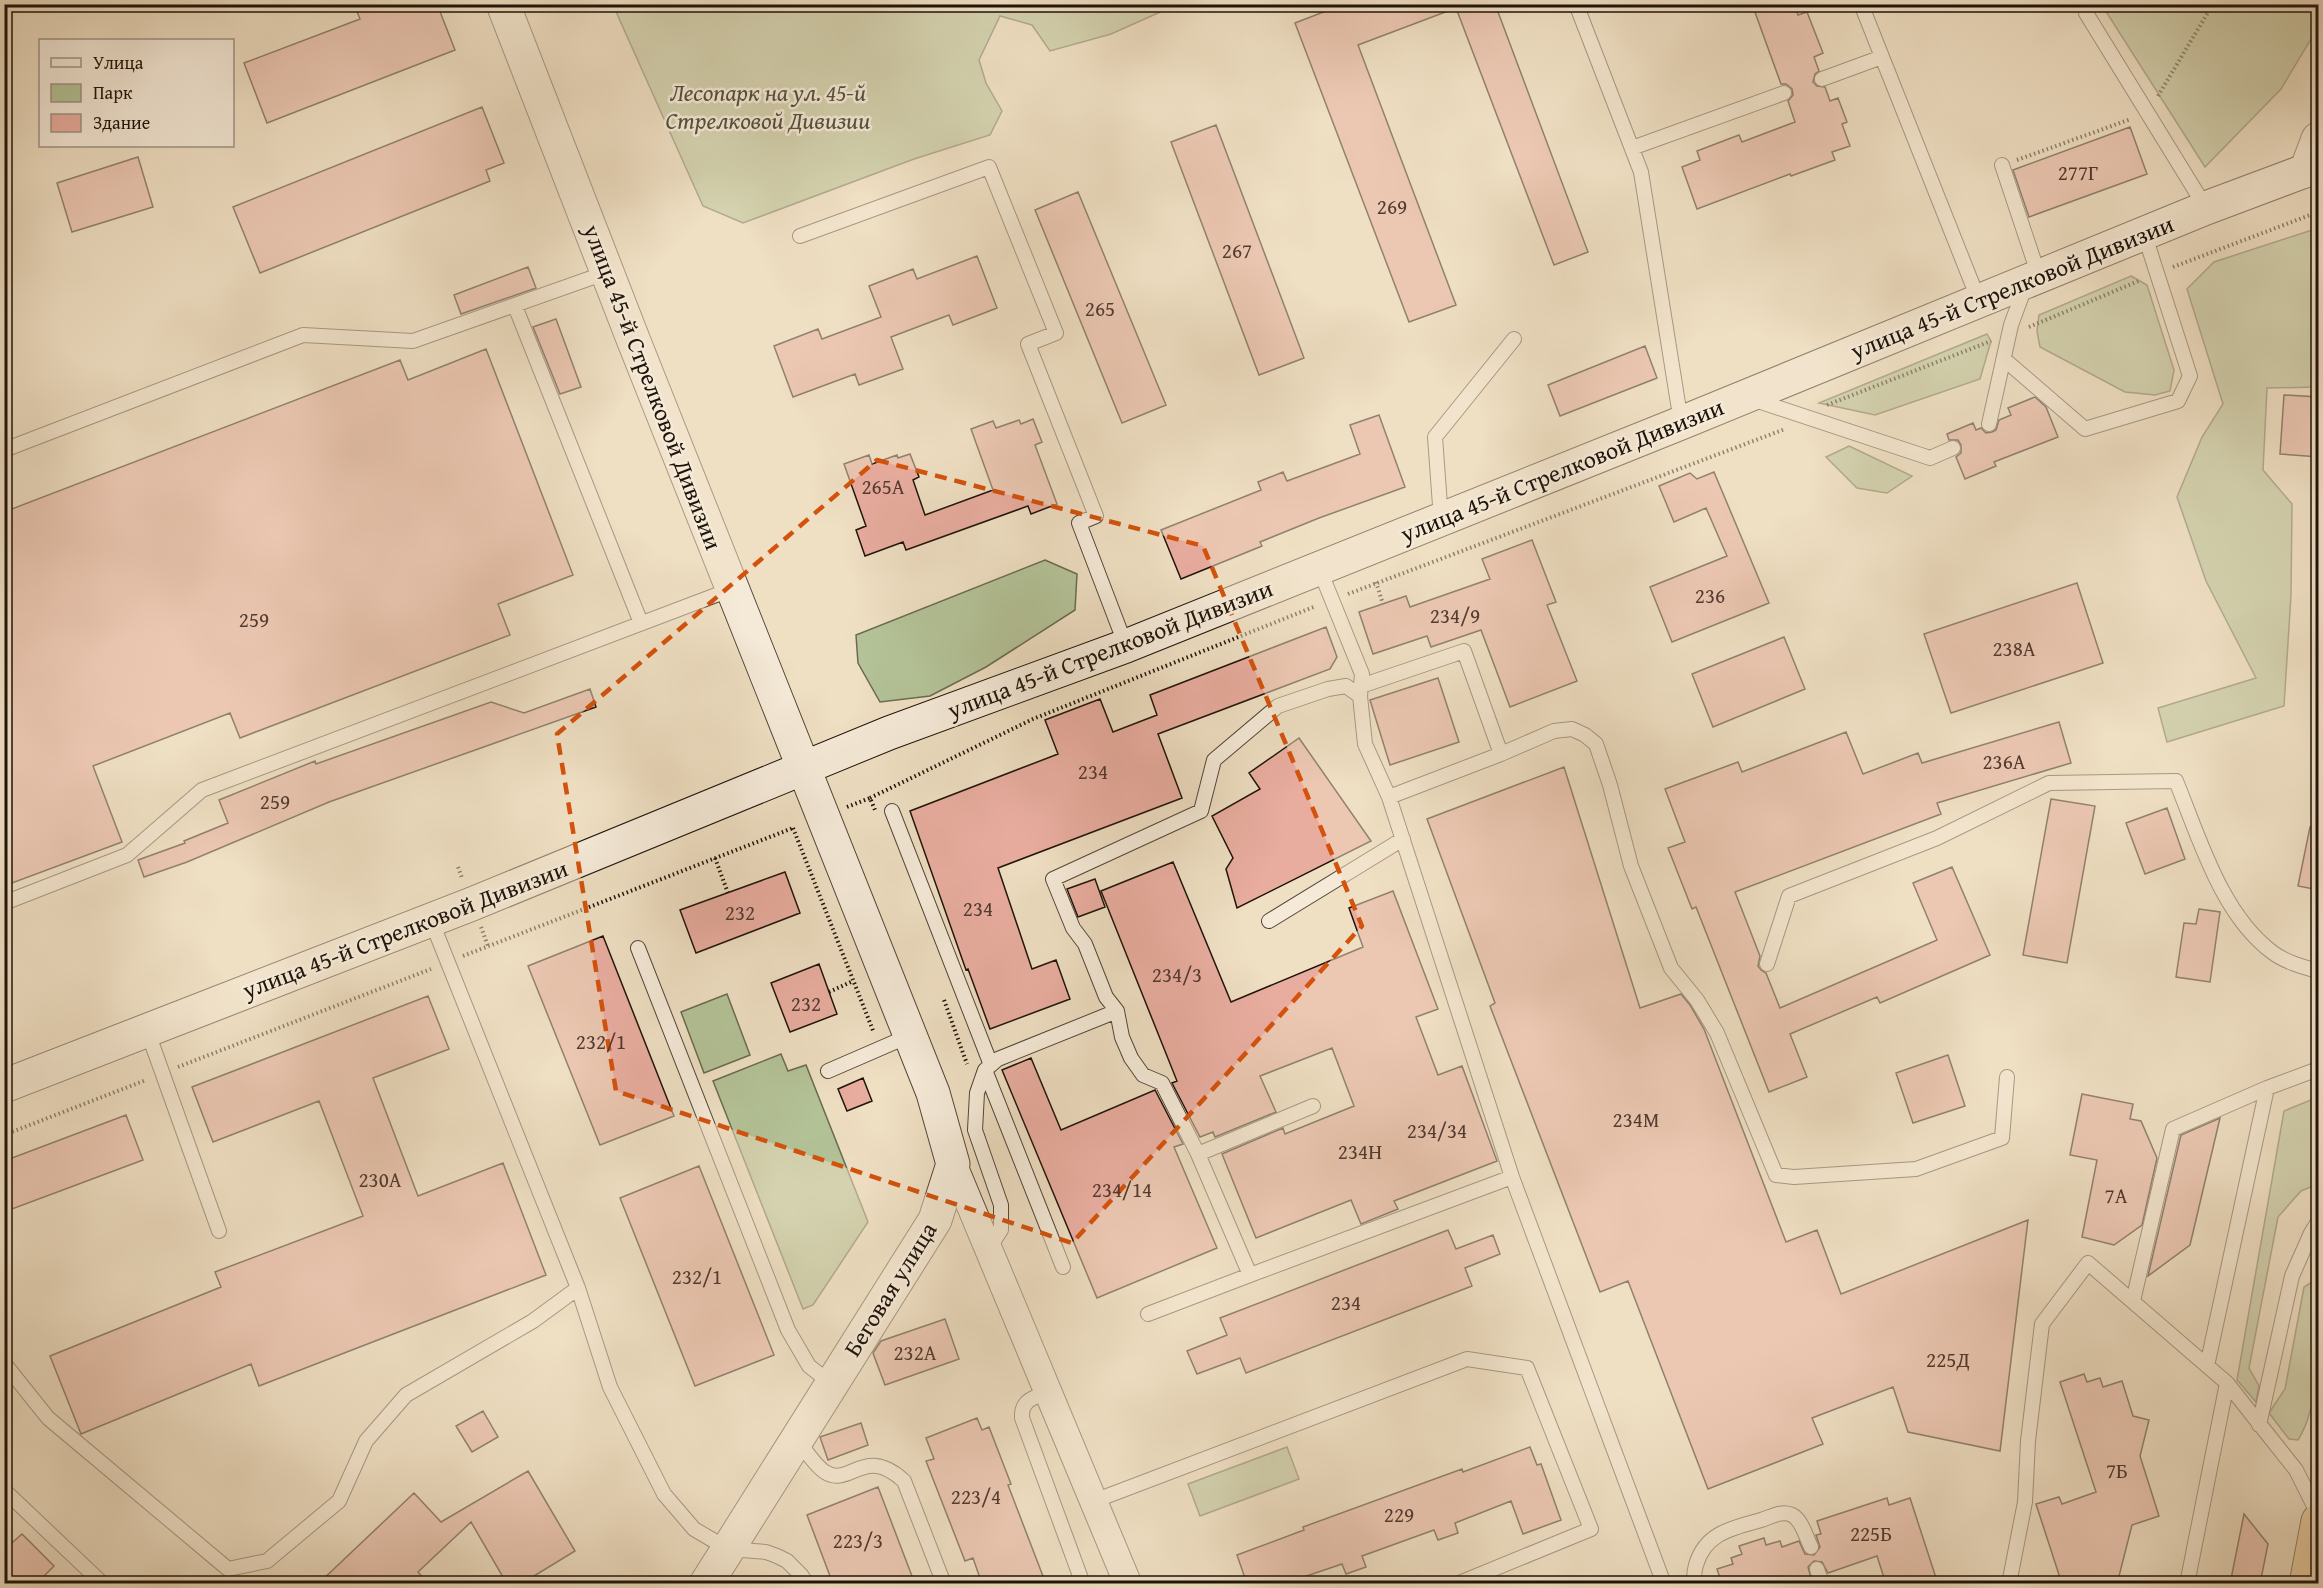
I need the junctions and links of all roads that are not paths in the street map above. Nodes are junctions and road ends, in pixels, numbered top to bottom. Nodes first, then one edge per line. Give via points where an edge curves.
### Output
1 (503, 4) edge
2 (1576, 4) edge
3 (1861, 4) edge
4 (2086, 13) dead end
5 (1882, 57) junction
6 (1822, 79) dead end
7 (1784, 93) dead end
8 (2319, 139) edge
9 (1632, 148) junction
10 (2002, 165) road end
11 (2312, 168) edge
12 (2206, 208) junction
13 (2144, 233) junction
14 (800, 236) dead end
15 (608, 272) junction
16 (2033, 278) junction
17 (1979, 300) junction
18 (515, 306) junction
19 (1514, 339) dead end
20 (2005, 360) junction
21 (1744, 397) junction
22 (1681, 423) junction
23 (1989, 424) dead end
24 (1953, 448) dead end
25 (4, 450) edge
26 (1441, 519) junction
27 (1319, 568) junction
28 (732, 589) junction
29 (641, 622) junction
30 (1126, 646) junction
31 (1360, 691) junction
32 (1501, 754) junction
33 (803, 769) junction
34 (1389, 797) junction
35 (892, 811) dead end
36 (1403, 839) junction
37 (4, 903) edge
38 (432, 920) junction
39 (1269, 921) dead end
40 (638, 948) dead end
41 (1767, 964) dead end
42 (2319, 971) edge
43 (1117, 1011) junction
44 (147, 1030) junction
45 (911, 1035) junction
46 (988, 1067) junction
47 (2319, 1069) edge
48 (828, 1071) dead end
49 (2007, 1077) dead end
50 (4, 1086) edge
51 (2267, 1088) junction
52 (1313, 1106) dead end
53 (1198, 1154) junction
54 (952, 1164) junction
55 (1512, 1177) junction
56 (2319, 1222) edge
57 (219, 1231) dead end
58 (988, 1250) junction
59 (1063, 1267) dead end
60 (1250, 1275) junction
61 (578, 1288) junction
62 (2133, 1302) junction
63 (1148, 1314) dead end
64 (4, 1364) edge
65 (2207, 1366) junction
66 (2227, 1383) junction
67 (832, 1384) junction
68 (1048, 1392) junction
69 (2259, 1425) junction
70 (797, 1439) junction
71 (4, 1490) edge
72 (1094, 1501) junction
73 (2319, 1514) edge
74 (2319, 1521) edge
75 (1810, 1547) dead end
76 (728, 1549) junction
77 (1817, 1569) dead end
78 (103, 1584) edge
79 (706, 1584) edge
80 (807, 1584) edge
81 (944, 1584) edge
82 (1083, 1584) edge
83 (1128, 1584) edge
84 (1456, 1584) edge
85 (1664, 1584) edge
86 (1695, 1584) edge
87 (1822, 1584) edge
88 (2009, 1584) edge
89 (2187, 1584) edge
90 (2306, 1584) edge

1 - 15 main road, улица 45-й Стрелковой Дивизии
2 - 9 lane
3 - 5 lane
4 - 12 lane
5 - 6 lane
5 - 17 lane
7 - 9 lane
8 - 11 main road
9 - 22 lane via 1641,172
10 - 16 lane
11 - 12 main road, улица 45-й Стрелковой Дивизии
12 - 13 main road, улица 45-й Стрелковой Дивизии
13 - 16 main road, улица 45-й Стрелковой Дивизии
13 - 20 lane via 2190,376 2178,401 2085,429
14 - 30 lane via 989,167 1056,333 1028,344 1096,516 1079,523
15 - 18 lane
15 - 28 main road, улица 45-й Стрелковой Дивизии
16 - 17 main road, улица 45-й Стрелковой Дивизии
16 - 20 lane via 2009,335
17 - 21 main road, улица 45-й Стрелковой Дивизии
18 - 25 lane via 413,340 303,335
18 - 29 lane
19 - 26 lane via 1435,437
20 - 23 lane
21 - 22 main road, улица 45-й Стрелковой Дивизии
21 - 24 lane via 1930,458
22 - 26 main road, улица 45-й Стрелковой Дивизии
26 - 27 main road, улица 45-й Стрелковой Дивизии
27 - 30 main road, улица 45-й Стрелковой Дивизии
27 - 31 lane via 1362,674
28 - 29 lane
28 - 33 main road, улица 45-й Стрелковой Дивизии
29 - 37 lane via 202,790 127,855
30 - 33 main road, улица 45-й Стрелковой Дивизии via 889,733
31 - 32 lane via 1464,651
31 - 34 lane via 1365,744
31 - 43 lane via 1346,686 1328,689 1278,706 1214,760 1201,811 1053,879 1106,997
32 - 34 lane
32 - 49 lane via 1554,731 1572,729 1596,744 1631,866 1671,968 1697,999 1717,1033 1776,1175 1916,1169 2002,1138
33 - 38 main road, улица 45-й Стрелковой Дивизии
33 - 45 main road
34 - 36 lane
35 - 46 lane
36 - 39 lane
36 - 55 lane
38 - 44 main road, улица 45-й Стрелковой Дивизии
38 - 61 lane
40 - 67 lane via 788,1330 809,1366
41 - 42 lane via 1789,896 1937,838 2049,783 2176,781 2216,880 2243,924 2272,953
43 - 46 lane via 998,1059
43 - 53 lane via 1131,1058 1143,1075 1162,1083
44 - 50 main road, улица 45-й Стрелковой Дивизии
44 - 57 lane
45 - 48 lane
45 - 54 main road via 938,1106
46 - 58 lane via 977,1093 975,1130 1001,1204 1001,1230
46 - 59 lane
47 - 51 lane
51 - 62 lane via 2173,1130
51 - 65 lane
52 - 53 lane
53 - 60 lane
54 - 58 street
54 - 67 main road, Беговая улица via 935,1220
55 - 60 lane
55 - 85 lane
56 - 69 lane via 2292,1276
58 - 68 street
60 - 63 lane
61 - 64 lane via 533,1321 406,1395 366,1441 339,1501 267,1561 228,1569 48,1418
61 - 76 lane via 610,1387 664,1494 694,1529
62 - 65 lane
62 - 88 lane via 2088,1263 2042,1324 2025,1502
65 - 66 lane
66 - 69 lane
66 - 89 lane
67 - 70 main road, Беговая улица
68 - 72 street
68 - 82 lane via 1027,1400 1022,1418
69 - 73 lane via 2296,1470
70 - 76 main road, Беговая улица
70 - 81 lane via 824,1471 834,1475 876,1466 892,1471 904,1481
71 - 78 lane
72 - 83 street
72 - 84 lane via 1467,1359 1527,1368 1591,1529
74 - 90 highway
75 - 86 lane via 1795,1516 1784,1513 1725,1531 1710,1539 1699,1554
76 - 79 main road, Беговая улица
76 - 80 lane via 777,1556
77 - 87 lane

